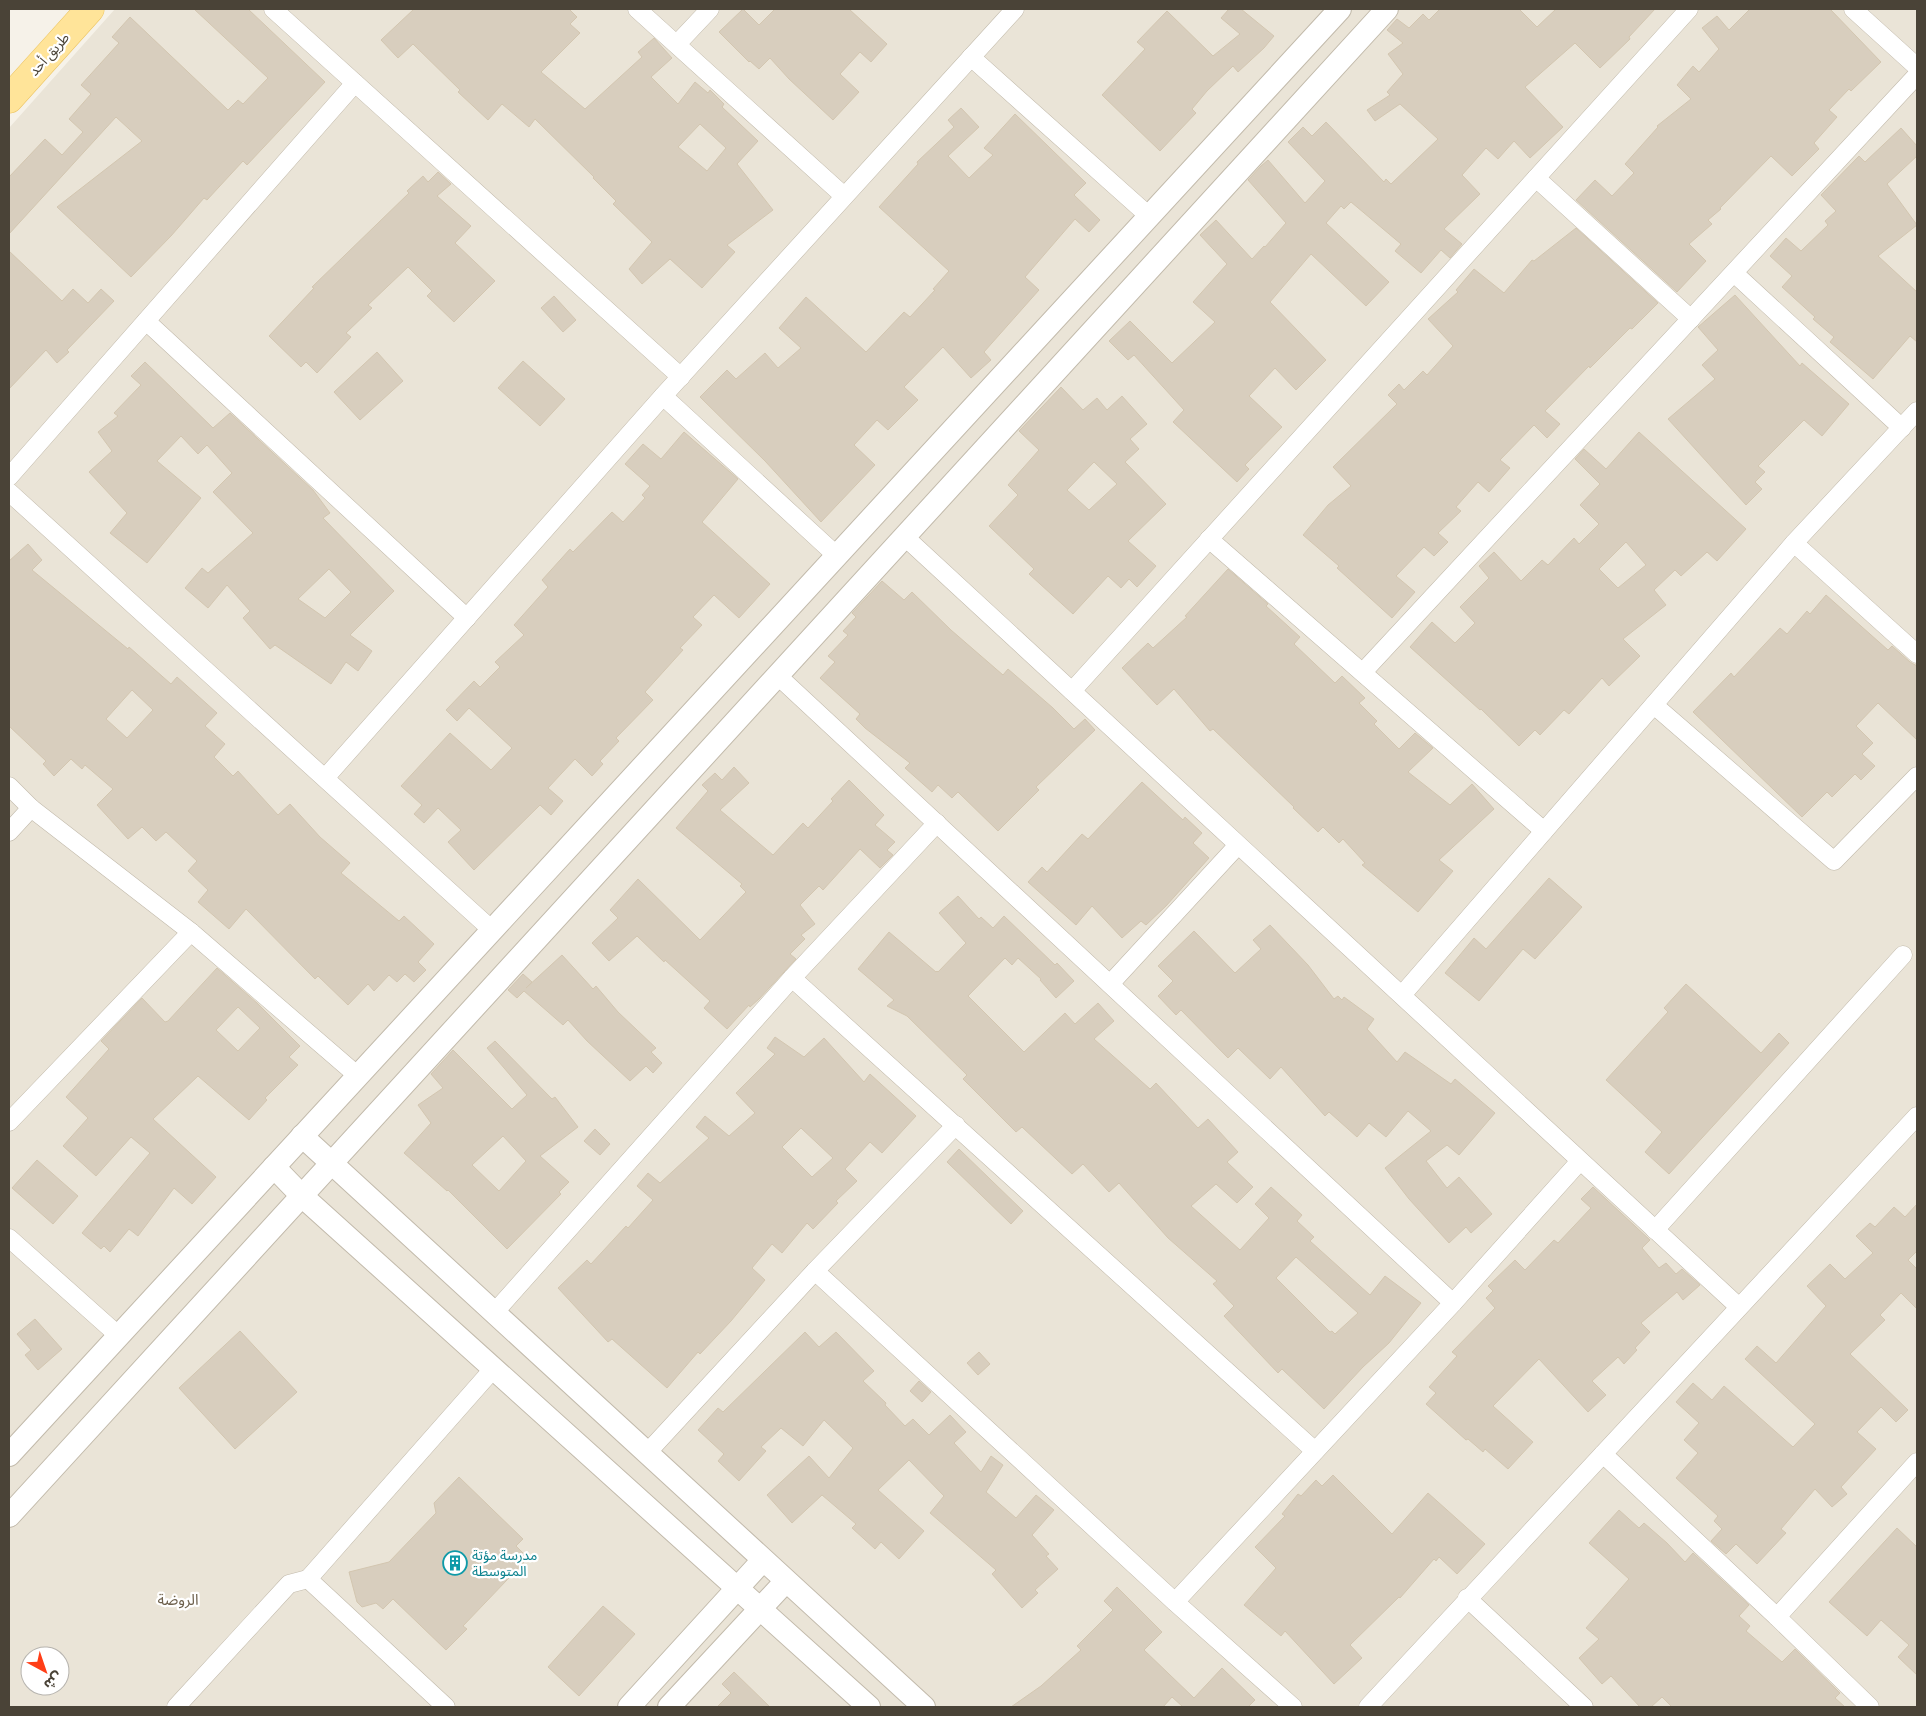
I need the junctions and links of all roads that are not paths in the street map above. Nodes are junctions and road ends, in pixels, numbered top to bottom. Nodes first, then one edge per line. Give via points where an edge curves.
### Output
1 (90, 9) edge
2 (273, 9) edge
3 (637, 9) edge
4 (710, 9) edge
5 (1015, 9) edge
6 (1340, 9) edge
7 (1387, 9) edge
8 (1689, 9) edge
9 (1853, 9) edge
10 (676, 44) junction
11 (971, 57) junction
12 (1917, 67) edge
13 (1917, 75) edge
14 (355, 83) junction
15 (9, 99) edge
16 (1536, 178) junction
17 (844, 196) junction
18 (1149, 216) junction
19 (1734, 273) junction
20 (1691, 319) junction
21 (146, 321) junction
22 (681, 377) junction
23 (663, 396) junction
24 (1917, 411) edge
25 (1902, 428) junction
26 (9, 477) edge
27 (9, 492) edge
28 (905, 537) junction
29 (1209, 539) junction
30 (1794, 543) junction
31 (836, 555) junction
32 (467, 618) junction
33 (1917, 654) edge
34 (1363, 672) junction
35 (778, 676) junction
36 (1072, 691) junction
37 (1654, 705) junction
38 (1917, 776) edge
39 (325, 778) junction
40 (9, 786) edge
41 (32, 808) junction
42 (937, 823) junction
43 (1544, 831) junction
44 (9, 832) edge
45 (1238, 845) junction
46 (492, 930) junction
47 (191, 932) junction
48 (1903, 955) dead end
49 (792, 978) junction
50 (1110, 984) junction
51 (1402, 995) junction
52 (358, 1076) junction
53 (1917, 1116) edge
54 (9, 1122) edge
55 (956, 1126) junction
56 (302, 1136) junction
57 (1580, 1161) junction
58 (332, 1164) junction
59 (274, 1167) junction
60 (302, 1196) junction
61 (1655, 1230) junction
62 (9, 1238) edge
63 (815, 1272) junction
64 (1453, 1303) junction
65 (1739, 1307) junction
66 (494, 1313) junction
67 (118, 1336) junction
68 (494, 1368) junction
69 (1316, 1451) junction
70 (647, 1453) junction
71 (1603, 1454) junction
72 (9, 1455) edge
73 (1917, 1462) edge
74 (9, 1516) edge
75 (763, 1560) junction
76 (308, 1579) junction
77 (786, 1581) junction
78 (738, 1589) junction
79 (1467, 1598) junction
80 (1175, 1602) junction
81 (761, 1610) junction
82 (1777, 1617) junction
83 (176, 1707) edge
84 (446, 1707) edge
85 (629, 1707) edge
86 (669, 1707) edge
87 (869, 1707) edge
88 (924, 1707) edge
89 (1293, 1707) edge
90 (1368, 1707) edge
91 (1584, 1707) edge
92 (1870, 1707) edge

1 - 15 main road, طريق أحد
2 - 14 street
3 - 10 street
4 - 10 street
5 - 11 street
6 - 18 street
7 - 28 street
8 - 16 street
9 - 12 street
10 - 17 street
11 - 17 street
11 - 18 street
13 - 19 street
14 - 21 street
14 - 22 street
16 - 20 street
16 - 29 street
17 - 22 street
18 - 31 street
19 - 20 street
19 - 25 street
20 - 34 street
21 - 26 street
21 - 32 street
22 - 23 street
23 - 31 street
23 - 32 street
24 - 25 street
25 - 30 street
27 - 39 street
28 - 35 street
28 - 36 street
29 - 34 street
29 - 36 street
30 - 33 street
30 - 37 street
31 - 46 street
32 - 39 street
34 - 43 street
35 - 42 street
35 - 58 street
36 - 45 street
37 - 38 street via 1834,861
37 - 43 street
39 - 46 street
40 - 41 street
41 - 44 street
41 - 47 street
42 - 49 street
42 - 50 street
43 - 51 street
45 - 50 street
45 - 51 street
46 - 52 street
47 - 52 street
47 - 54 street
48 - 61 street
49 - 55 street
49 - 66 street
50 - 64 street
51 - 57 street
52 - 56 street
53 - 65 street
55 - 63 street
55 - 69 street
56 - 58 street
56 - 59 street
57 - 61 street
57 - 64 street
58 - 60 street
58 - 66 street
59 - 60 street
59 - 67 street
60 - 68 street
60 - 74 street
61 - 65 street
62 - 67 street
63 - 70 street
63 - 80 street
64 - 69 street
65 - 71 street
66 - 70 street
67 - 72 street
68 - 76 street
68 - 78 street
69 - 80 street
70 - 75 street
71 - 79 street
71 - 82 street
73 - 82 street
75 - 77 street
75 - 78 street
76 - 83 street via 289,1584
76 - 84 street
77 - 81 street
77 - 88 street
78 - 81 street
78 - 85 street
79 - 90 street
79 - 91 street
80 - 89 street
81 - 86 street
81 - 87 street
82 - 92 street

